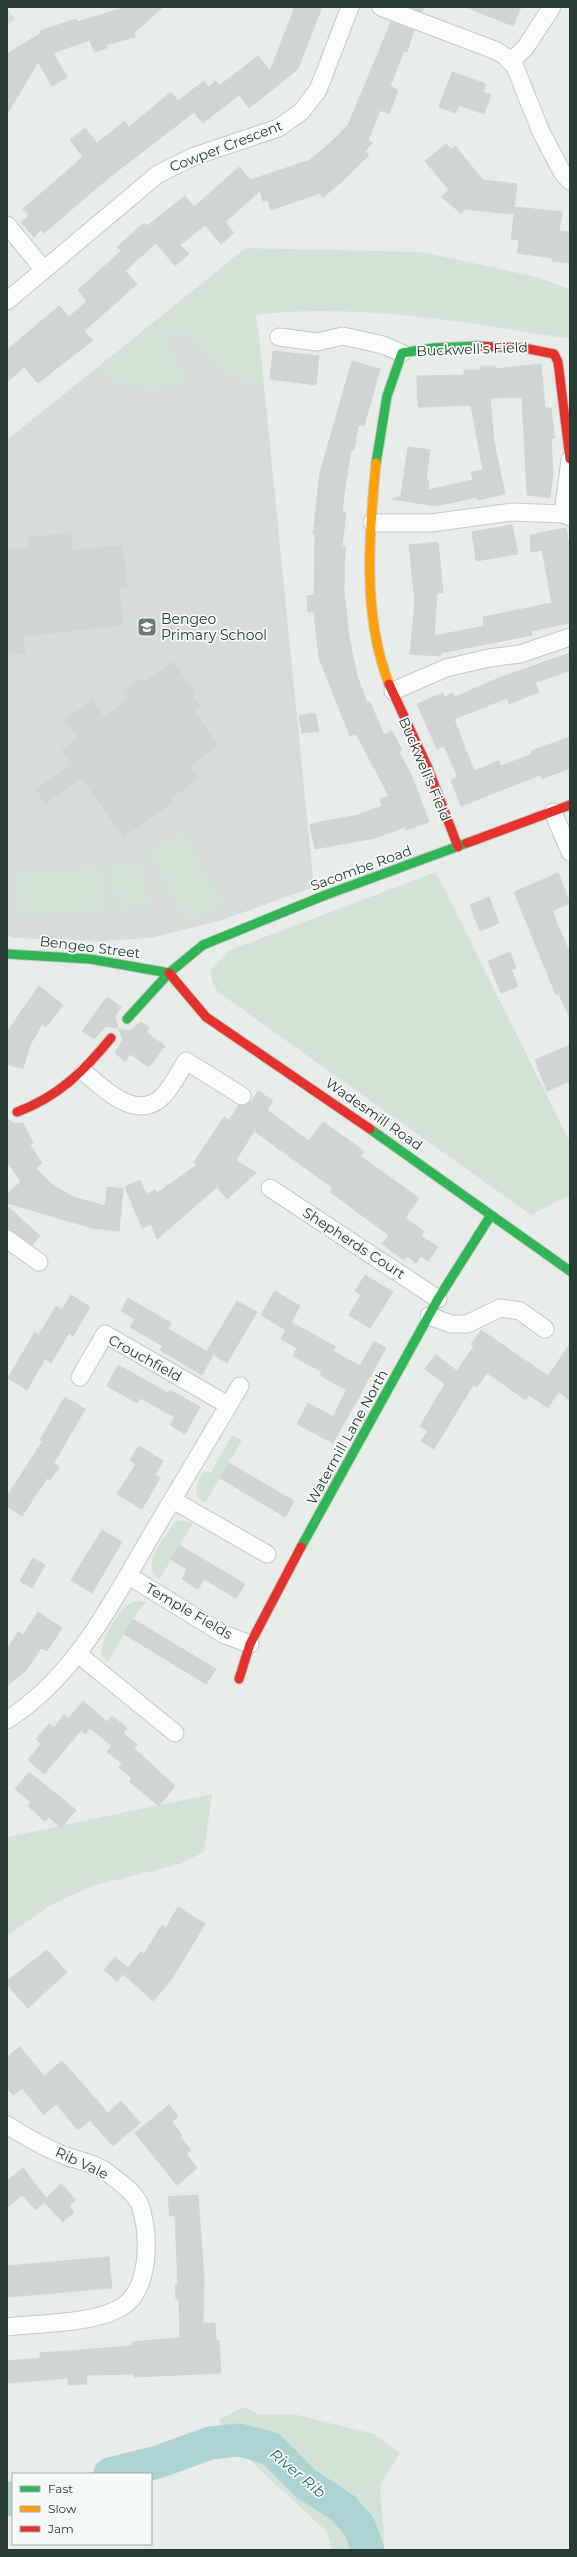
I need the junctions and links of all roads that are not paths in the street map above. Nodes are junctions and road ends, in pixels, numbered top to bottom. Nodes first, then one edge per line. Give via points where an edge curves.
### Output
1 (350, 7) edge
2 (381, 7) edge
3 (552, 7) edge
4 (511, 61) junction
5 (570, 181) edge
6 (7, 225) edge
7 (44, 270) junction
8 (7, 301) edge
9 (279, 337) dead end
10 (402, 353) junction
11 (570, 460) edge
12 (566, 515) edge
13 (372, 523) junction
14 (570, 637) edge
15 (393, 691) junction
16 (570, 805) edge
17 (553, 812) junction
18 (458, 847) junction
19 (570, 852) edge
20 (7, 954) edge
21 (169, 973) junction
22 (128, 1019) dead end
23 (111, 1038) dead end
24 (84, 1072) junction
25 (242, 1096) dead end
26 (17, 1112) dead end
27 (270, 1188) dead end
28 (491, 1215) junction
29 (7, 1239) edge
30 (39, 1262) dead end
31 (570, 1271) edge
32 (438, 1299) junction
33 (429, 1316) junction
34 (545, 1329) dead end
35 (80, 1377) dead end
36 (240, 1386) dead end
37 (228, 1405) junction
38 (173, 1500) junction
39 (267, 1554) dead end
40 (129, 1576) junction
41 (250, 1644) junction
42 (78, 1654) junction
43 (239, 1679) dead end
44 (7, 1720) edge
45 (176, 1733) dead end
46 (7, 2125) edge
47 (7, 2327) edge

1 - 7 street, Cowper Crescent via 318,90 301,112 278,128 195,156 158,174
2 - 4 street via 497,52
3 - 4 street via 525,48
4 - 5 street via 541,132 562,172
6 - 7 street
7 - 8 street, Cowper Crescent
9 - 10 street, Buckwell's Field via 317,342 343,336 383,345
10 - 11 street, Buckwell's Field via 426,348 530,347 554,354 558,362
10 - 13 street, Buckwell's Field via 387,399 375,462
11 - 12 street, Buckwell's Field
12 - 13 street, Buckwell's Field via 512,512 431,523
13 - 15 street, Buckwell's Field via 370,580 373,621 381,662
14 - 15 street via 520,654 481,659 446,668
15 - 18 street, Buckwell's Field via 423,757
16 - 17 street, Sacombe Road
17 - 18 street, Sacombe Road
17 - 19 street
18 - 21 street, Sacombe Road via 323,896 203,945
20 - 21 street, Bengeo Street via 90,959
21 - 22 street, Sacombe Road
21 - 28 street, Wadesmill Road via 206,1017 288,1071
23 - 24 street
24 - 25 street via 117,1100 138,1106 157,1101 165,1094 186,1061
24 - 26 street via 45,1102
27 - 32 street, Shepherds Court
28 - 31 street, Wadesmill Road
28 - 32 street, Watermill Lane North
29 - 30 street
32 - 33 street, Watermill Lane North
33 - 34 street via 450,1324 467,1324 500,1308 520,1311
33 - 41 street, Watermill Lane North via 290,1566
35 - 37 street, Crouchfield via 105,1334
36 - 37 street
37 - 38 street
38 - 39 street
38 - 40 street
40 - 41 street, Temple Fields via 223,1634
40 - 42 street
41 - 43 street, Watermill Lane North
42 - 44 street via 40,1696
42 - 45 street
46 - 47 street, Rib Vale via 65,2156 106,2171 140,2204 147,2241 145,2267 136,2293 121,2308 94,2317

